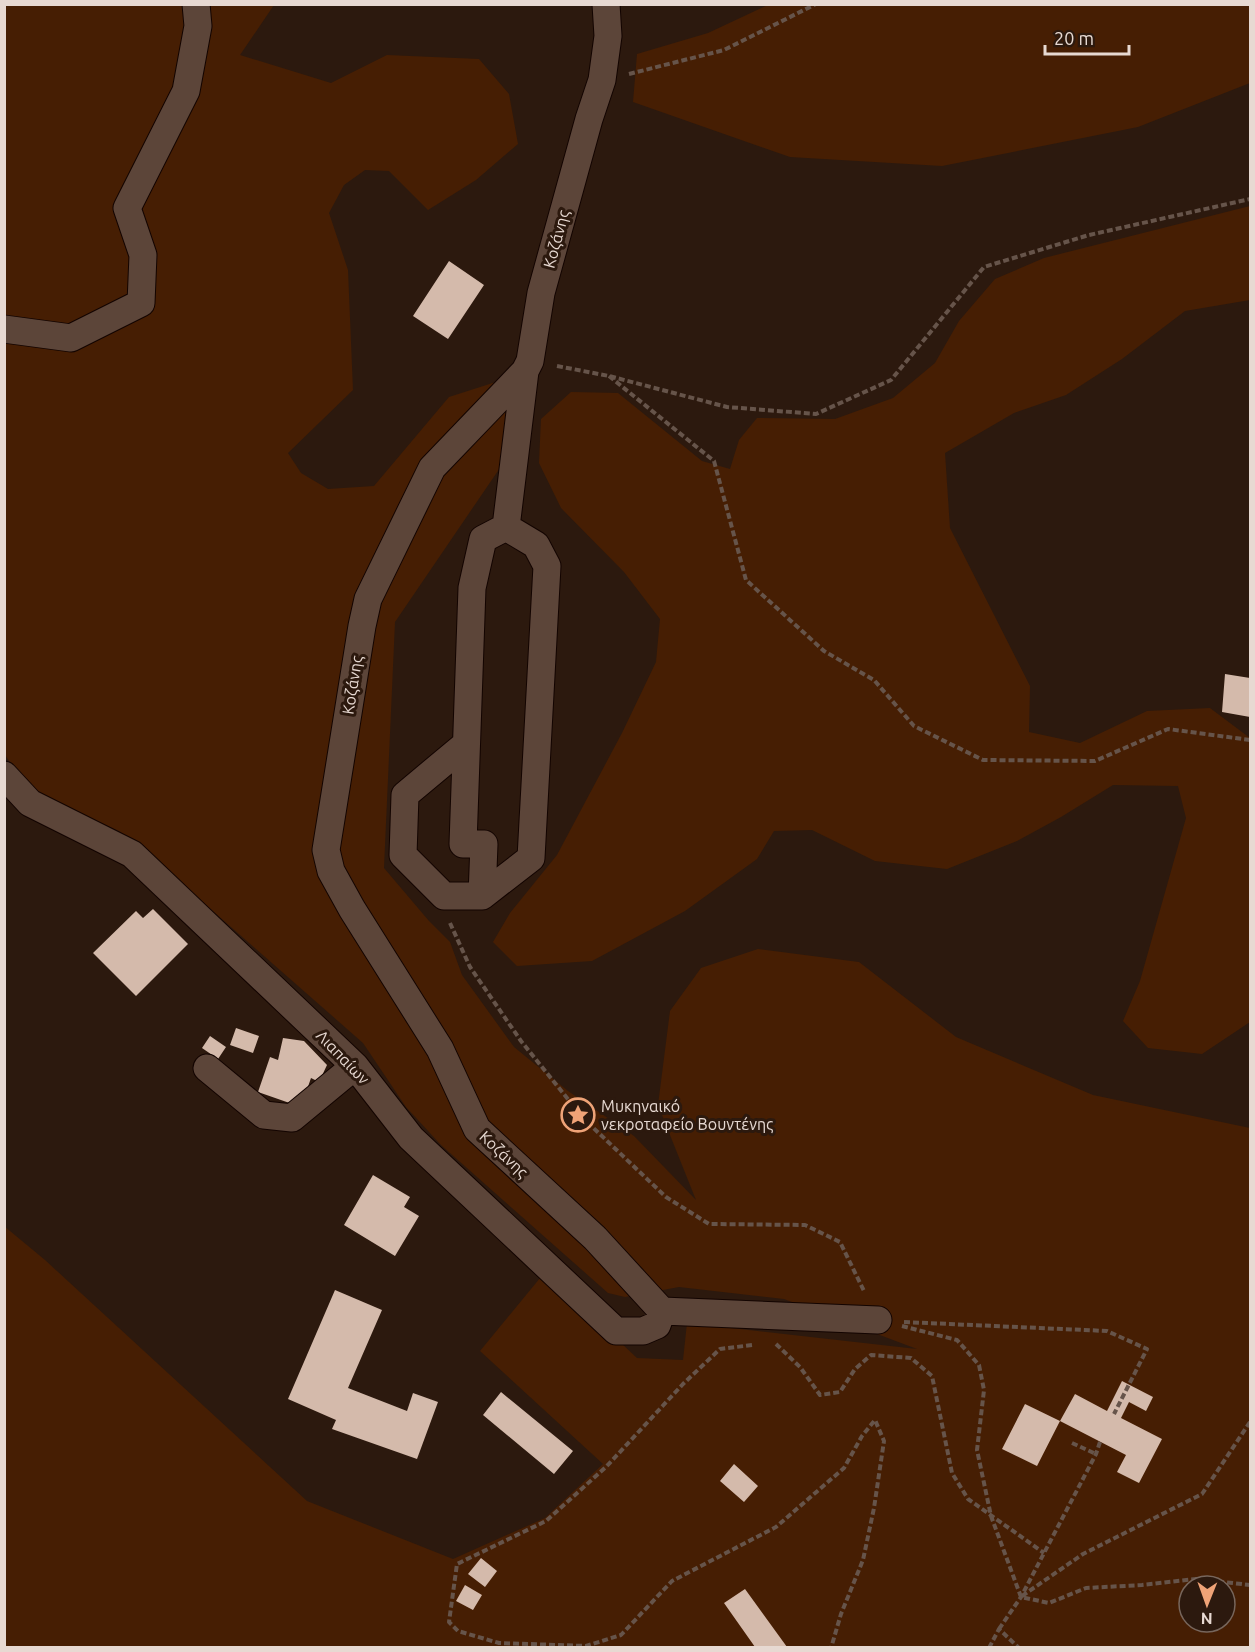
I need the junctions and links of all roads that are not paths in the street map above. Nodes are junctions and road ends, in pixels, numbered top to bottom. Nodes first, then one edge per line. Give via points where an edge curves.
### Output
1 (196, 4) edge
2 (606, 4) edge
3 (4, 329) edge
4 (527, 366) junction
5 (506, 526) junction
6 (466, 744) junction
7 (4, 775) edge
8 (482, 896) junction
9 (355, 1066) junction
10 (207, 1068) dead end
11 (662, 1311) junction
12 (878, 1320) road end

1 - 3 street via 198,26 186,91 127,208 143,255 141,303 71,338
2 - 4 street, Κοζάνης via 608,36 602,80 541,293
4 - 5 street
4 - 11 street, Κοζάνης via 432,468 368,599 326,850 331,871 440,1048 477,1129 596,1238
5 - 6 street via 483,539 472,588
5 - 8 street via 536,545 547,566 531,858
6 - 8 street via 463,844 484,844
6 - 8 street via 405,795 403,855 444,896
7 - 9 street, Λιαπαίων via 30,803 132,854
9 - 10 street via 292,1118 264,1114
9 - 11 street, Λιαπαίων via 411,1138 616,1331 643,1331 657,1325
11 - 12 street

